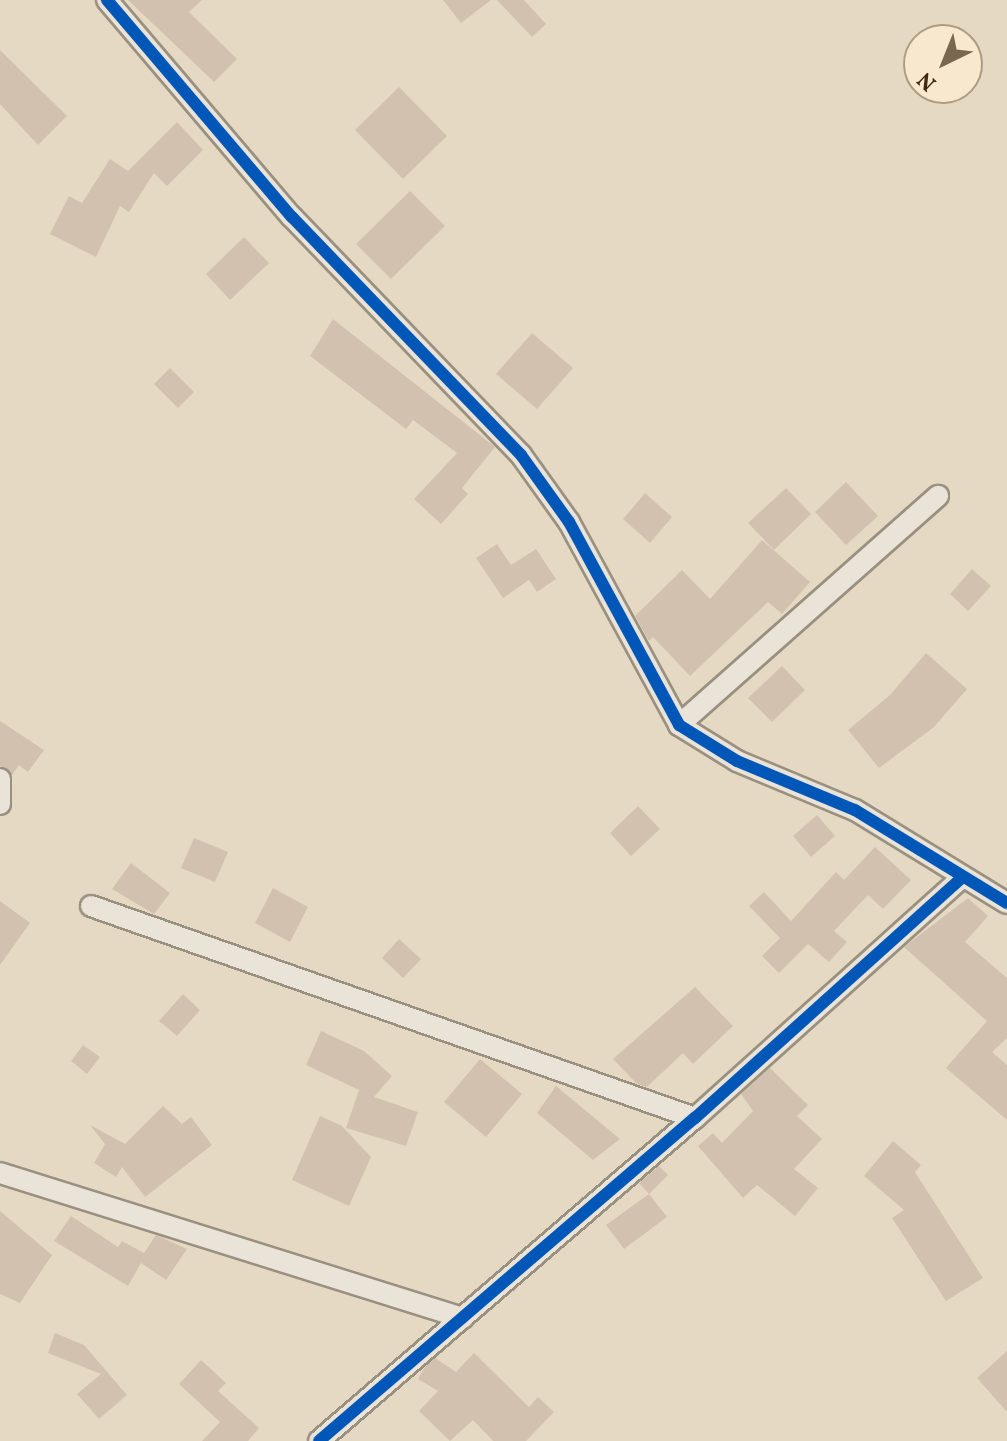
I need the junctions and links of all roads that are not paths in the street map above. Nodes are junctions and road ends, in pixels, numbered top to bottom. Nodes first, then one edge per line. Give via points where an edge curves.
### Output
1 (107, 0) edge
2 (938, 496) dead end
3 (679, 725) junction
4 (0, 779) edge
5 (0, 804) edge
6 (963, 877) junction
7 (1007, 903) edge
8 (91, 906) dead end
9 (695, 1118) junction
10 (0, 1173) edge
11 (463, 1318) junction
12 (319, 1441) edge

1 - 3 street via 292,217 521,455 569,522
2 - 3 street
3 - 6 street via 737,761 855,810
4 - 5 street
6 - 7 street
6 - 9 street
8 - 9 street
9 - 11 street
10 - 11 street
11 - 12 street

